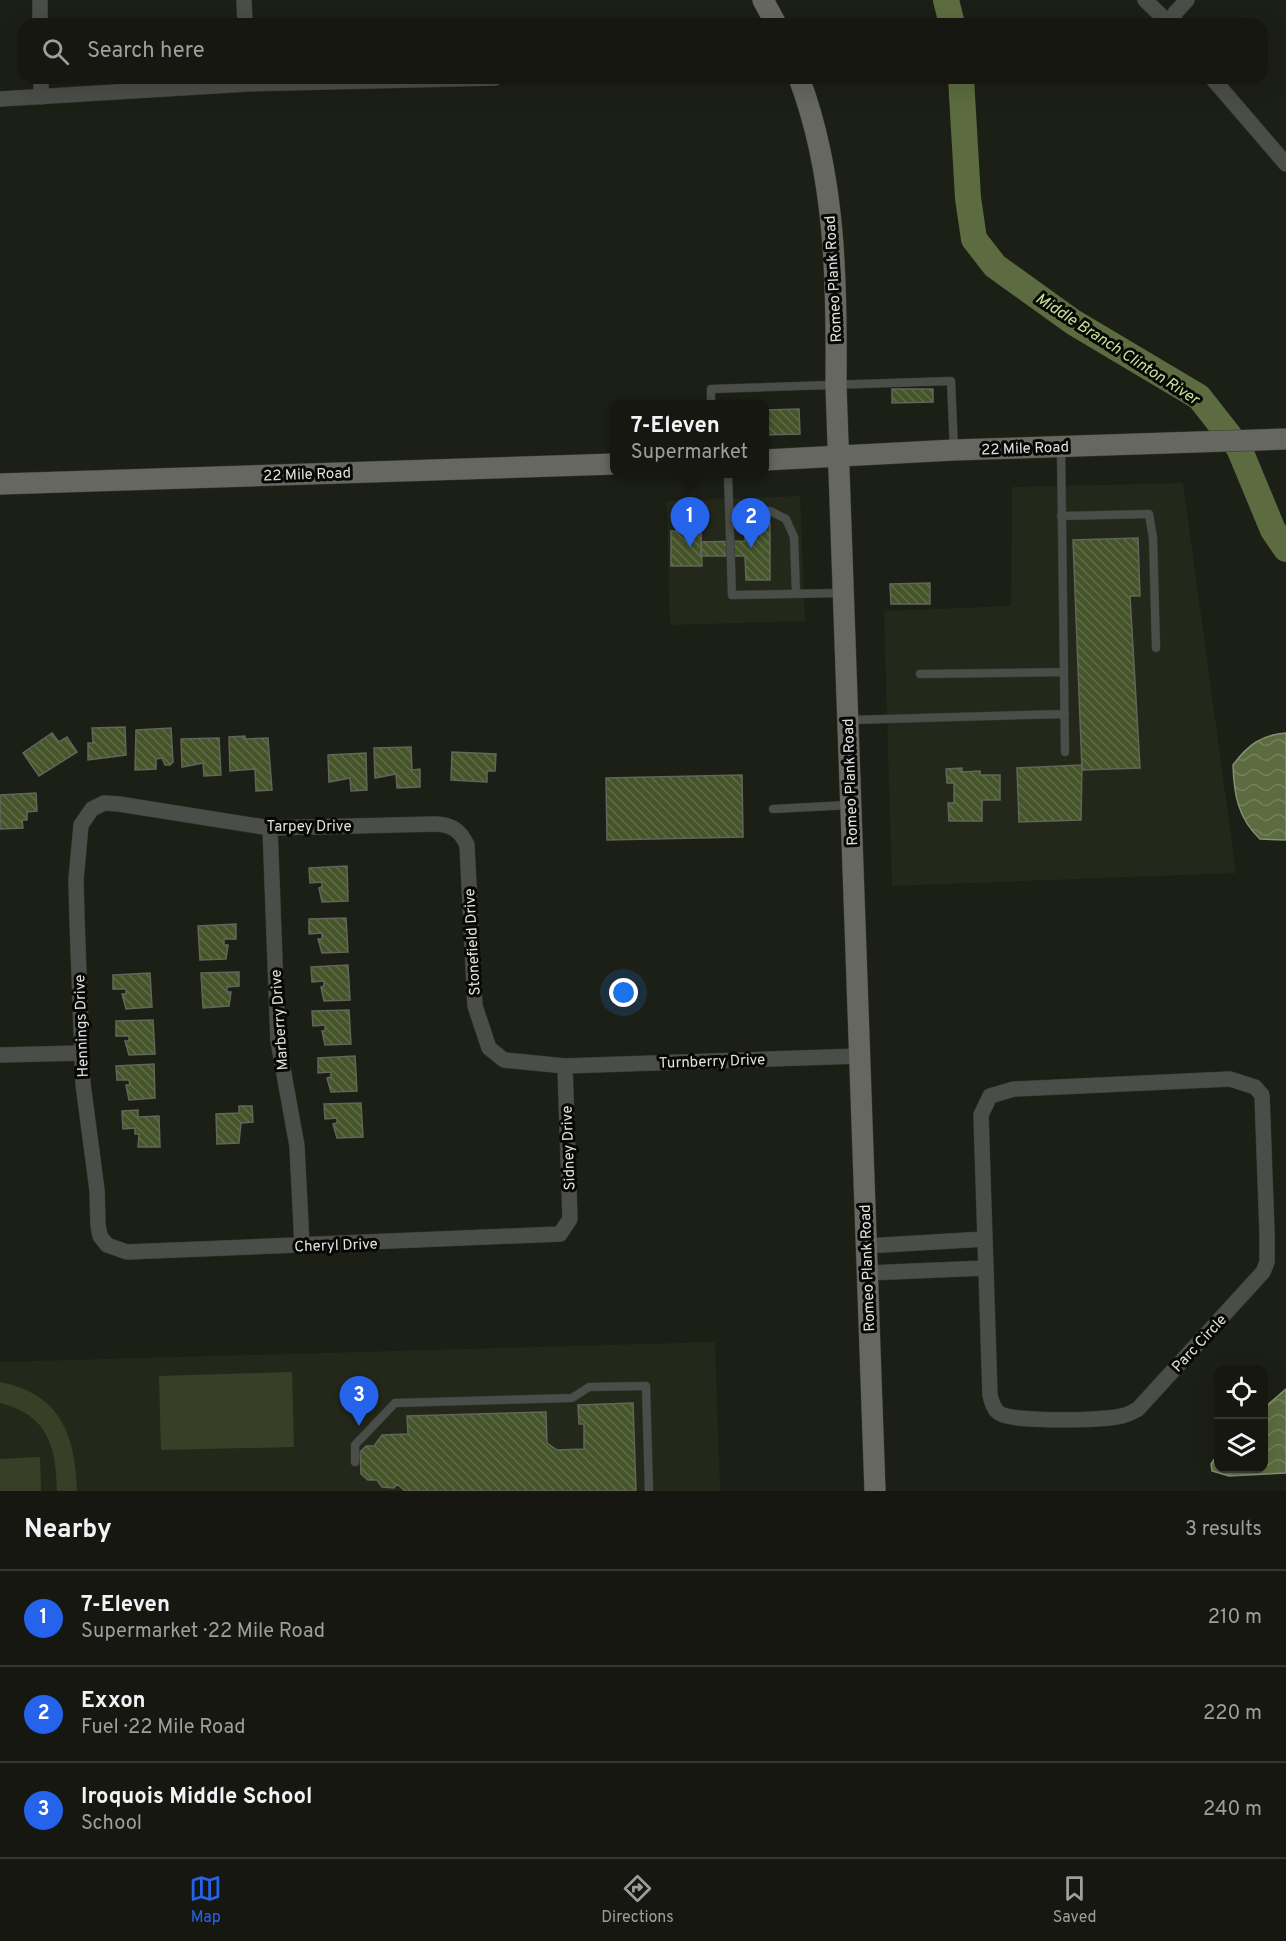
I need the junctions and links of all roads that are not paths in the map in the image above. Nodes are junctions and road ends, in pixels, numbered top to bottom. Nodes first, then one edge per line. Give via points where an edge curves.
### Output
1 (40, 0) edge
2 (244, 0) edge
3 (763, 0) edge
4 (1145, 0) edge
5 (1187, 0) edge
6 (40, 18) edge
7 (245, 18) edge
8 (773, 18) edge
9 (1164, 18) edge
10 (1173, 18) edge
11 (41, 84) edge
12 (209, 84) edge
13 (801, 84) edge
14 (1217, 84) edge
15 (41, 97) junction
16 (0, 99) edge
17 (1286, 164) edge
18 (836, 386) junction
19 (711, 400) edge
20 (1286, 439) edge
21 (1061, 447) junction
22 (954, 450) junction
23 (839, 456) junction
24 (769, 460) edge
25 (610, 464) edge
26 (728, 478) edge
27 (0, 484) edge
28 (731, 512) junction
29 (1061, 516) junction
30 (844, 593) junction
31 (795, 594) junction
32 (1156, 648) dead end
33 (1064, 672) junction
34 (920, 674) dead end
35 (1065, 714) junction
36 (848, 720) junction
37 (1065, 752) dead end
38 (851, 805) junction
39 (773, 808) dead end
40 (92, 809) joint
41 (270, 828) junction
42 (455, 828) joint
43 (82, 1053) junction
44 (0, 1055) edge
45 (860, 1056) junction
46 (565, 1066) junction
47 (565, 1230) joint
48 (985, 1239) junction
49 (107, 1245) joint
50 (302, 1246) junction
51 (866, 1246) junction
52 (986, 1268) junction
53 (867, 1273) junction
54 (355, 1462) dead end
55 (649, 1491) edge
56 (875, 1491) edge

1 - 6 street
2 - 7 street
3 - 8 main road
4 - 9 street
5 - 10 street
11 - 15 street
12 - 15 street
13 - 18 main road, Romeo Plank Road via 816,128 827,187 837,302
14 - 17 street
15 - 16 street
18 - 19 lane via 711,389
18 - 22 lane via 951,381
18 - 23 main road, Romeo Plank Road
20 - 21 main road, 22 Mile Road
21 - 22 main road, 22 Mile Road
21 - 29 lane
22 - 23 main road, 22 Mile Road
23 - 24 main road, 22 Mile Road
23 - 30 main road, Romeo Plank Road
25 - 27 main road, 22 Mile Road
26 - 28 lane
28 - 31 lane via 770,511 786,519 794,537
28 - 31 lane via 732,595
29 - 32 lane via 1149,514
29 - 33 lane
30 - 31 lane
30 - 36 main road, Romeo Plank Road
33 - 34 lane
33 - 35 lane
35 - 36 lane
35 - 37 lane
36 - 38 main road, Romeo Plank Road
38 - 39 lane
38 - 45 main road, Romeo Plank Road
40 - 41 street, Tarpey Drive via 119,804
40 - 43 street, Hennings Drive via 81,825 76,880
41 - 42 street, Tarpey Drive via 436,824
41 - 50 street, Marberry Drive via 278,1041 297,1146
42 - 46 street, Stonefield Drive via 467,845 473,985 485,1039 496,1056 504,1060
43 - 44 street
43 - 49 street, Hennings Drive via 98,1225
45 - 46 street, Turnberry Drive
45 - 51 main road, Romeo Plank Road
46 - 47 street, Sidney Drive via 570,1219
47 - 50 street, Cheryl Drive via 553,1236
48 - 51 street
48 - 52 street, Parc Circle
48 - 52 street, Parc Circle via 981,1115 990,1096 1014,1089 1230,1080 1255,1087 1262,1095 1267,1262 1263,1272 1137,1408 1110,1418 1016,1419 999,1414 990,1395
49 - 50 street, Cheryl Drive via 127,1252
51 - 53 main road, Romeo Plank Road
52 - 53 street
53 - 56 main road, Romeo Plank Road
54 - 55 lane via 355,1445 396,1402 572,1398 589,1387 646,1386

